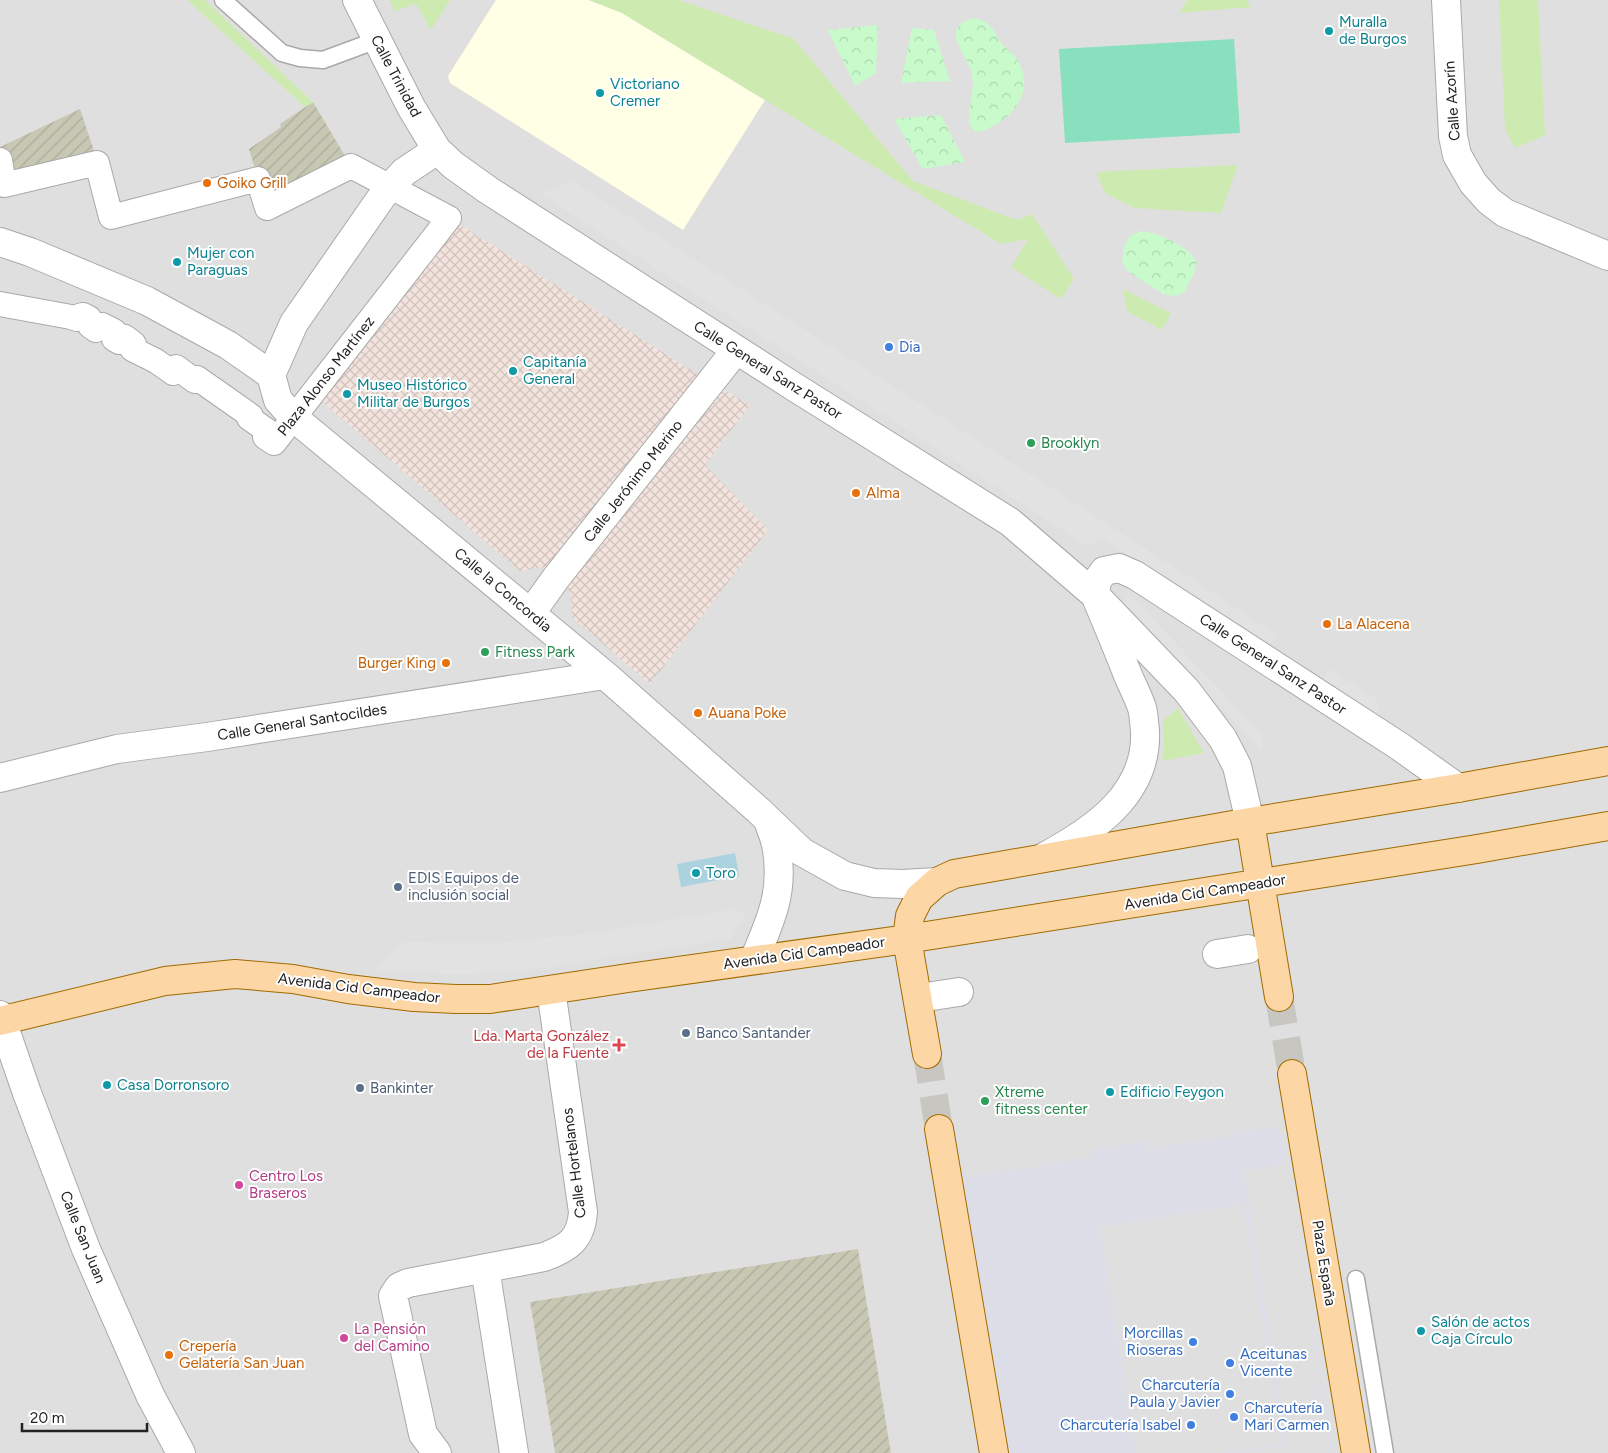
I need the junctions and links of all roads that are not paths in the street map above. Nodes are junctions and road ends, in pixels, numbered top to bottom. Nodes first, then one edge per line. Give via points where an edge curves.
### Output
1 (223, 0) edge
2 (357, 0) edge
3 (1446, 0) edge
4 (377, 40) junction
5 (437, 150) junction
6 (0, 160) edge
7 (390, 186) junction
8 (0, 242) edge
9 (1608, 256) edge
10 (0, 304) edge
11 (736, 350) junction
12 (271, 376) junction
13 (293, 417) junction
14 (1095, 596) junction
15 (530, 613) junction
16 (605, 675) junction
17 (1608, 760) edge
18 (0, 778) edge
19 (1458, 788) junction
20 (767, 819) junction
21 (1250, 822) junction
22 (1608, 826) edge
23 (1043, 858) junction
24 (937, 882) junction
25 (1260, 883) junction
26 (907, 939) junction
27 (1259, 948) junction
28 (1217, 954) dead end
29 (754, 960) junction
30 (551, 990) junction
31 (959, 992) dead end
32 (1279, 997) tunnel mouth
33 (921, 998) junction
34 (0, 1019) edge
35 (926, 1054) tunnel mouth
36 (1292, 1074) tunnel mouth
37 (939, 1129) tunnel mouth
38 (485, 1268) junction
39 (1356, 1279) dead end
40 (181, 1453) edge
41 (437, 1453) edge
42 (514, 1453) edge
43 (994, 1453) edge
44 (1356, 1453) edge
45 (1385, 1453) edge

1 - 4 lane via 282,53 323,60
2 - 4 street, Calle Trinidad
3 - 9 street, Calle Azorín via 1453,136 1457,155 1473,184 1505,213
4 - 5 street, Calle Trinidad
5 - 7 street via 404,172
5 - 11 street, Calle General Sanz Pastor via 452,165 488,190
6 - 7 street, Plaza Alonso Martínez via 4,185 97,163 111,217 258,179 267,208 351,166
7 - 12 street via 294,323
7 - 13 street, Plaza Alonso Martínez via 449,218
8 - 12 street via 147,301 228,345
10 - 13 street, Plaza Alonso Martínez via 77,320 83,314 90,318 90,326 96,330 102,325 114,331 114,339 119,342 125,337 134,344 132,349 172,373 176,368 195,381 198,378 251,416 249,418 269,432 265,437 274,443
11 - 14 street, Calle General Sanz Pastor via 1010,522
11 - 15 street, Calle Jerónimo Merino
12 - 13 street, Calle la Concordia via 278,400
13 - 15 street, Calle la Concordia
14 - 19 street, Calle General Sanz Pastor via 1096,581 1104,571 1119,568 1135,575
14 - 21 street, Calle General Sanz Pastor via 1187,691 1223,739 1237,766
14 - 23 street, Calle General Sanz Pastor via 1143,710 1146,743 1143,762 1121,800 1108,814 1074,841
15 - 16 street, Calle la Concordia
16 - 18 street, Calle General Santocildes via 117,749
16 - 20 street, Calle la Concordia
17 - 19 main road
19 - 21 main road
20 - 24 street, Calle la Concordia via 802,852 845,876 874,883
20 - 29 street via 777,850 780,880 776,907
21 - 23 main road
21 - 25 main road
22 - 25 main road, Avenida Cid Campeador
23 - 24 main road via 980,868
24 - 26 main road via 919,898 910,916
25 - 26 main road, Avenida Cid Campeador
25 - 27 main road
26 - 29 main road, Avenida Cid Campeador
26 - 33 main road
27 - 28 street
27 - 32 main road
29 - 30 main road, Avenida Cid Campeador
30 - 34 main road, Avenida Cid Campeador via 456,999 405,996 293,978 234,974 165,981
30 - 38 street, Calle Hortelanos via 583,1212 582,1227 574,1240 560,1251
31 - 33 street
33 - 35 main road
34 - 40 street, Calle San Juan via 86,1249 150,1395
36 - 44 main road, Plaza España
37 - 43 main road
38 - 41 street, Calle Hortelanos via 408,1283 393,1296 423,1434
38 - 42 street
39 - 45 lane

